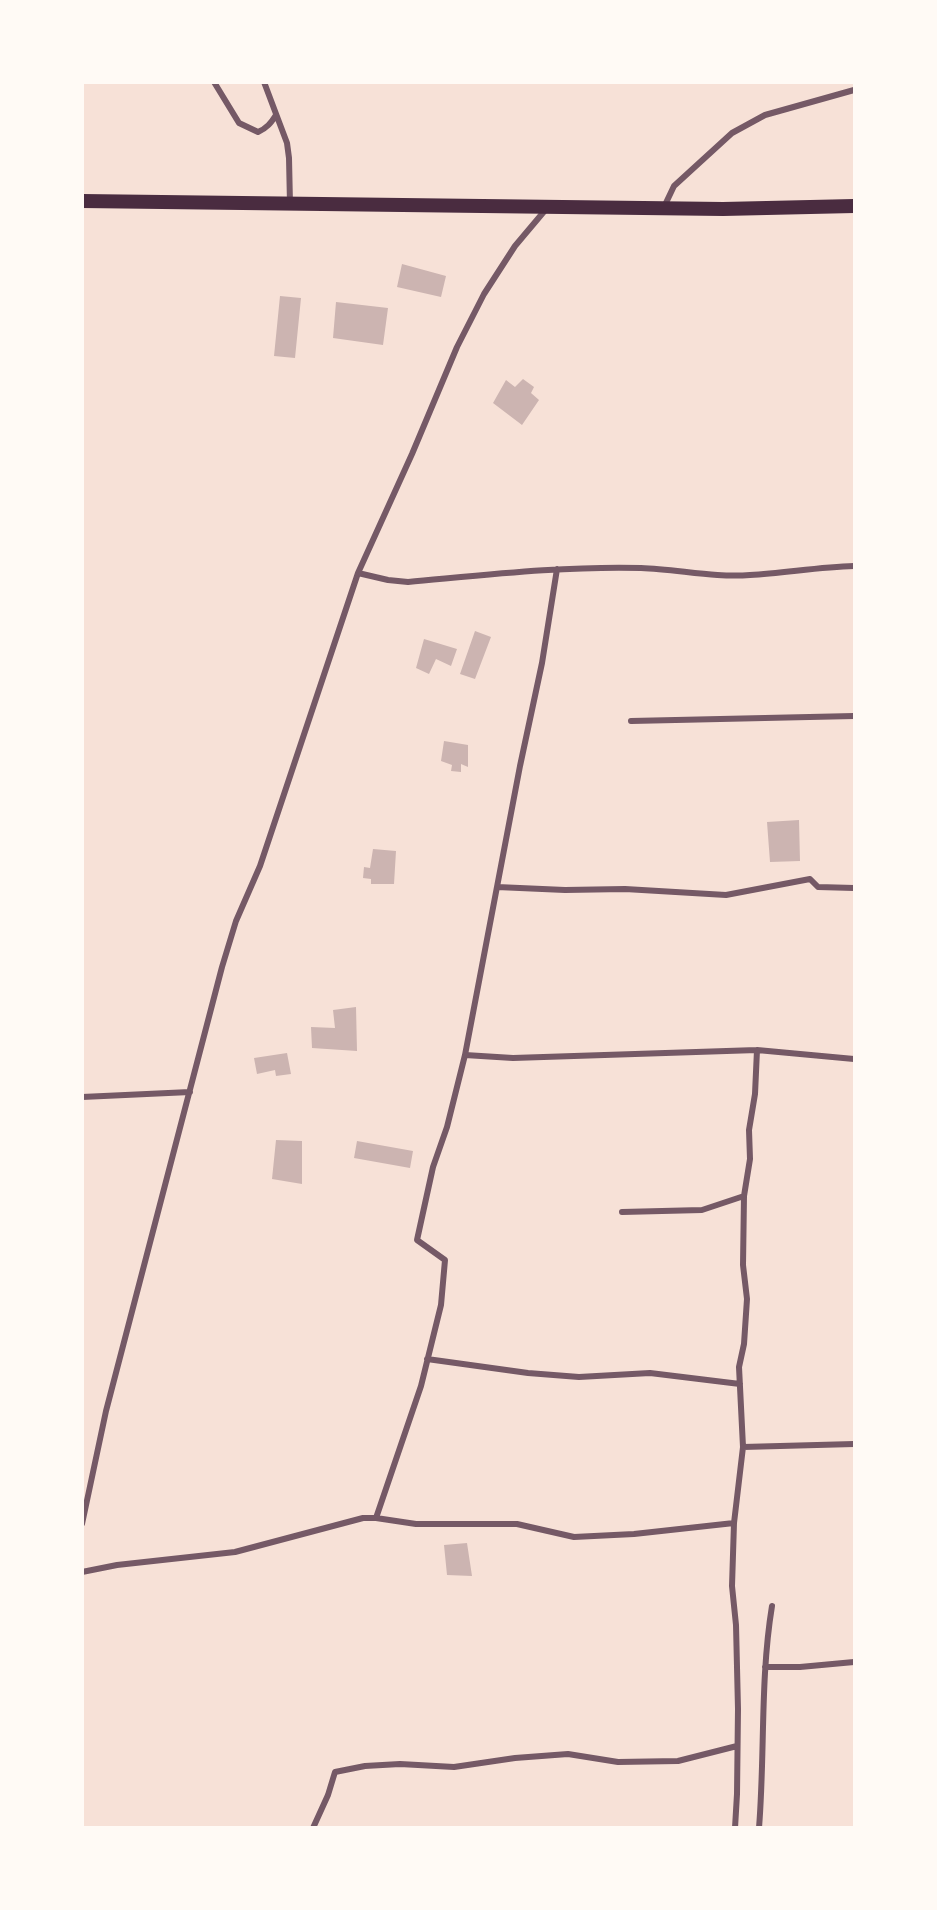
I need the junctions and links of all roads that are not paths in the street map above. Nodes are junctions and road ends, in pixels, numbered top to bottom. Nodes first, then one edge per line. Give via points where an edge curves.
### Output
1 (214, 82) edge
2 (264, 82) edge
3 (855, 90) edge
4 (276, 115) junction
5 (82, 201) edge
6 (290, 204) junction
7 (855, 206) edge
8 (664, 207) junction
9 (548, 208) junction
10 (855, 566) edge
11 (557, 569) junction
12 (358, 573) junction
13 (855, 716) edge
14 (631, 721) dead end
15 (497, 887) junction
16 (855, 888) edge
17 (757, 1050) junction
18 (465, 1055) junction
19 (855, 1059) edge
20 (190, 1092) junction
21 (82, 1097) edge
22 (744, 1196) junction
23 (622, 1212) dead end
24 (427, 1359) junction
25 (740, 1384) junction
26 (855, 1444) edge
27 (743, 1447) junction
28 (376, 1518) junction
29 (735, 1523) junction
30 (82, 1524) edge
31 (82, 1572) edge
32 (772, 1606) dead end
33 (855, 1662) edge
34 (765, 1667) junction
35 (737, 1746) junction
36 (313, 1827) edge
37 (735, 1827) edge
38 (759, 1827) edge

1 - 4 street via 239,123 251,130 264,129
2 - 4 street
3 - 8 street via 765,115 732,133 674,186
4 - 6 street via 289,158
5 - 6 main road
6 - 9 main road
7 - 8 main road
8 - 9 main road
9 - 12 street via 515,246 484,294 457,346
10 - 11 street via 750,575 642,568
11 - 12 street via 408,582
11 - 15 street
12 - 20 street via 260,866 236,921
13 - 14 street
15 - 16 street via 726,895 810,879 818,887
15 - 18 street
17 - 18 street via 513,1058
17 - 19 street
17 - 22 street
18 - 24 street via 417,1240 445,1260 441,1305
20 - 21 street
20 - 30 street via 106,1411
22 - 23 street via 702,1210
22 - 25 street via 743,1265 747,1299
24 - 25 street via 579,1377 650,1373
24 - 28 street
25 - 27 street
26 - 27 street
27 - 29 street
28 - 29 street via 416,1524 517,1524 574,1537
28 - 31 street via 363,1518 235,1552
29 - 35 street via 732,1586
32 - 34 street
33 - 34 street
34 - 38 street
35 - 36 street via 678,1761 618,1762 568,1754 454,1767 365,1766 335,1772
35 - 37 street

